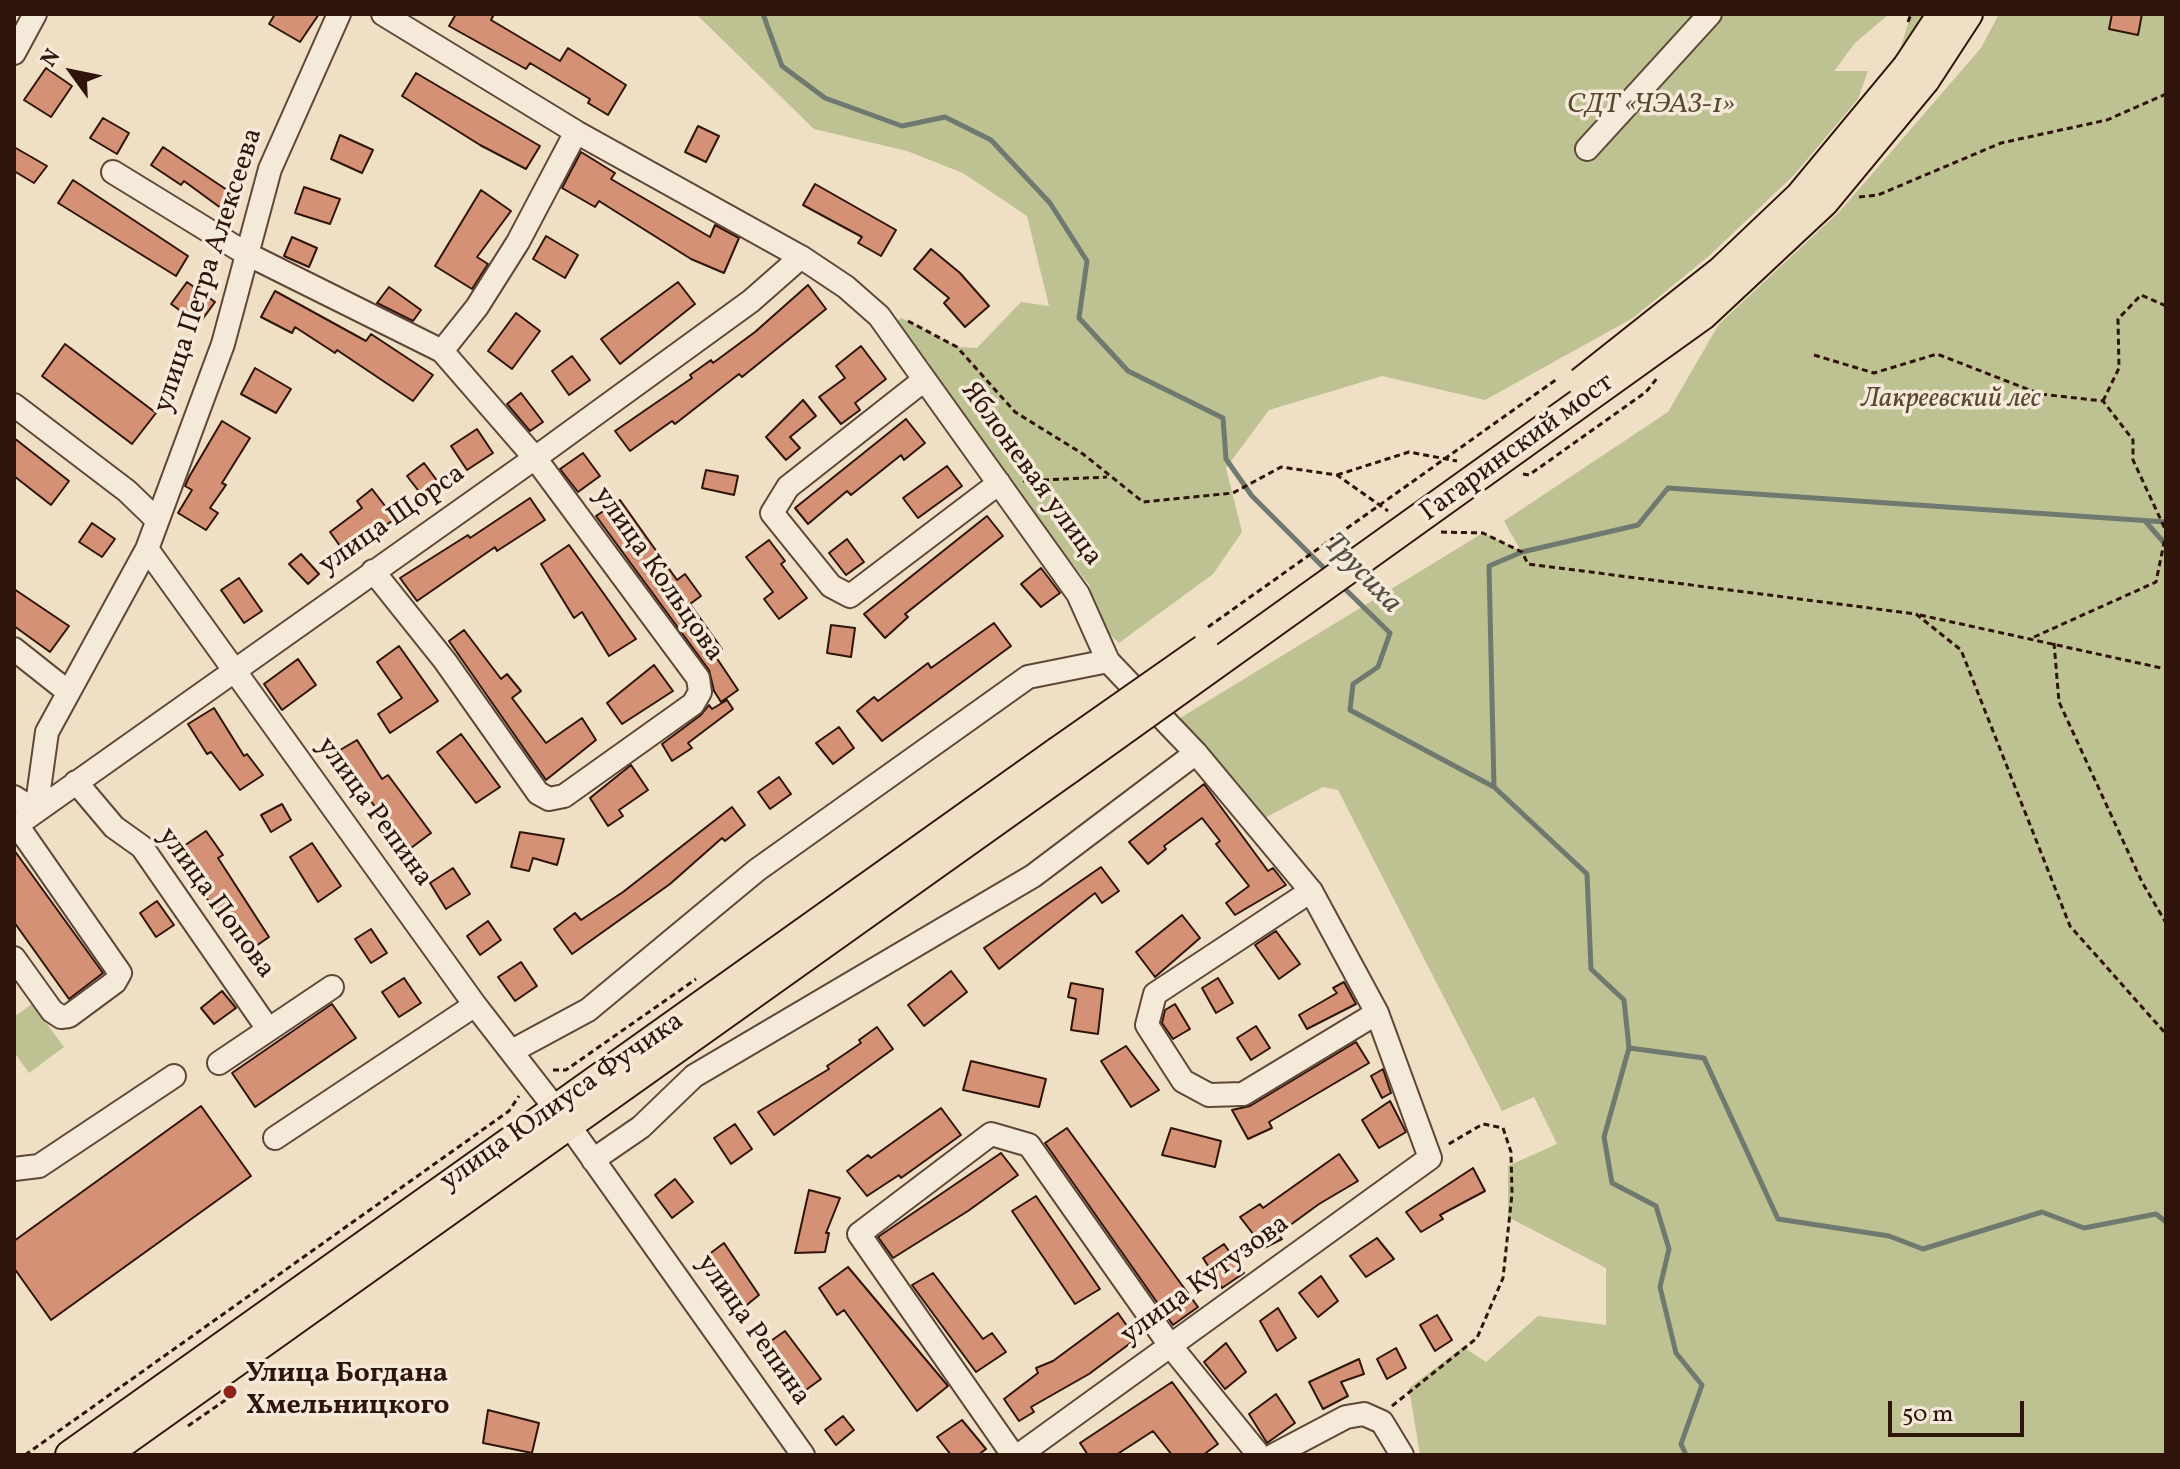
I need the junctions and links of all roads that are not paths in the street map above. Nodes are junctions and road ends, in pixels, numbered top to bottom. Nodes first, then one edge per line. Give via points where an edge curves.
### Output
1 (35, 14) edge
2 (339, 14) edge
3 (383, 14) edge
4 (1710, 14) edge
5 (1942, 14) edge
6 (1968, 14) edge
7 (14, 53) edge
8 (1916, 74) junction
9 (576, 132) junction
10 (1587, 149) dead end
11 (113, 172) dead end
12 (245, 253) junction
13 (801, 257) junction
14 (442, 351) junction
15 (924, 380) junction
16 (14, 405) edge
17 (535, 458) junction
18 (999, 483) junction
19 (156, 519) junction
20 (147, 549) junction
21 (373, 571) junction
22 (14, 649) edge
23 (1108, 661) junction
24 (232, 669) junction
25 (67, 691) junction
26 (1196, 753) junction
27 (1063, 761) joint
28 (76, 782) junction
29 (14, 797) edge
30 (36, 811) junction
31 (15, 826) edge
32 (1311, 891) junction
33 (14, 958) edge
34 (332, 987) dead end
35 (475, 1005) junction
36 (1377, 1013) junction
37 (268, 1029) junction
38 (512, 1051) junction
39 (219, 1063) dead end
40 (174, 1076) dead end
41 (561, 1116) junction
42 (275, 1138) dead end
43 (1430, 1158) joint
44 (593, 1160) junction
45 (14, 1169) edge
46 (1169, 1344) junction
47 (70, 1455) edge
48 (105, 1455) edge
49 (803, 1455) edge
50 (1013, 1455) edge
51 (1019, 1455) edge
52 (1259, 1455) edge
53 (1274, 1455) edge
54 (1402, 1455) edge

1 - 7 street
2 - 12 street, улица Петра Алексеева via 270,169
3 - 9 street, Яблоневая улица
4 - 10 street
5 - 8 main road
6 - 8 main road
8 - 27 main road, Гагаринский мост, bridge via 1824,202 1703,315
9 - 13 street, Яблоневая улица
9 - 14 street via 518,242
11 - 12 street
12 - 14 street
12 - 19 street, улица Петра Алексеева via 223,344
13 - 15 street, Яблоневая улица via 879,316
13 - 17 street, улица Щорса via 751,301
14 - 17 street
15 - 18 street, Яблоневая улица
15 - 18 street via 788,487 772,513 831,586 850,596
16 - 19 street
17 - 21 street, улица Щорса
17 - 21 street, улица Кольцова via 698,678 700,692 693,704 564,796 549,799 538,793 445,661
18 - 23 street, Яблоневая улица via 1078,594
19 - 20 street, улица Петра Алексеева
20 - 24 street, улица Репина
20 - 25 street, улица Петра Алексеева
21 - 24 street, улица Щорса
22 - 25 street
23 - 26 street, Яблоневая улица
23 - 38 street via 1028,677 757,870 588,1010
24 - 28 street, улица Щорса
24 - 35 street, улица Репина
25 - 30 street, улица Петра Алексеева via 47,732
26 - 32 street, Яблоневая улица
26 - 44 street via 1033,876 694,1076 641,1127
27 - 41 main road, улица Юлиуса Фучика
28 - 30 street, улица Щорса
28 - 37 street, улица Попова via 114,827 142,847
29 - 30 street
30 - 31 street, улица Щорса
31 - 33 street via 120,973 115,982 61,1017
32 - 36 street, Яблоневая улица
32 - 36 street via 1155,994 1147,1025 1183,1081 1209,1095 1243,1094
34 - 37 street
35 - 38 street, улица Репина
35 - 42 street
36 - 43 street, Яблоневая улица
37 - 39 street
38 - 41 street, улица Репина
40 - 45 street via 39,1166
41 - 44 street, улица Репина
41 - 47 main road, улица Юлиуса Фучика
41 - 48 main road, улица Юлиуса Фучика
43 - 46 street, улица Кутузова
44 - 49 street, улица Репина
46 - 50 street via 1029,1145 991,1134 859,1234
46 - 51 street, улица Кутузова
46 - 52 street
53 - 54 street via 1346,1417 1364,1414 1382,1422

